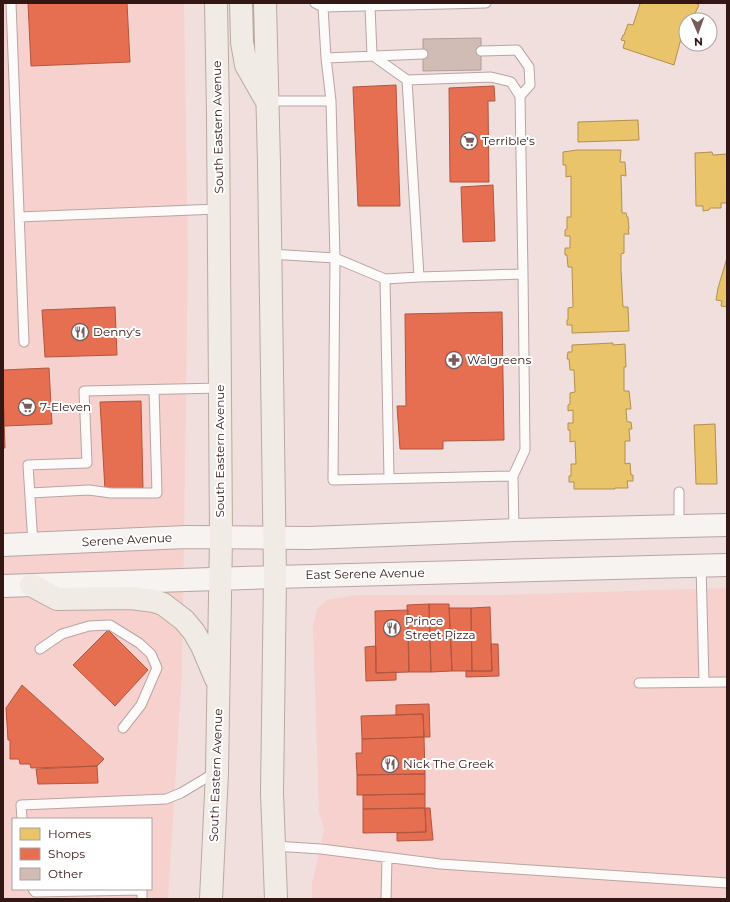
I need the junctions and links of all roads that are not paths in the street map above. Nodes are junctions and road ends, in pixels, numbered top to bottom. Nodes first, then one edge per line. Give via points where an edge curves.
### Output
1 (11, 3) edge
2 (216, 3) edge
3 (241, 3) edge
4 (265, 3) edge
5 (486, 3) edge
6 (419, 4) edge
7 (446, 4) edge
8 (319, 5) edge
9 (370, 6) junction
10 (481, 51) dead end
11 (423, 54) dead end
12 (372, 55) junction
13 (326, 58) junction
14 (407, 80) junction
15 (520, 96) junction
16 (267, 101) junction
17 (331, 101) junction
18 (218, 209) junction
19 (19, 216) junction
20 (270, 254) junction
21 (335, 258) junction
22 (523, 274) junction
23 (419, 277) junction
24 (385, 279) junction
25 (24, 342) dead end
26 (220, 388) junction
27 (154, 390) junction
28 (513, 476) junction
29 (389, 478) junction
30 (679, 492) dead end
31 (30, 493) junction
32 (727, 525) edge
33 (680, 526) junction
34 (514, 530) junction
35 (274, 537) junction
36 (220, 538) junction
37 (33, 544) junction
38 (3, 545) edge
39 (727, 565) edge
40 (701, 566) junction
41 (274, 576) junction
42 (220, 578) junction
43 (31, 585) junction
44 (3, 586) edge
45 (40, 648) dead end
46 (704, 682) junction
47 (727, 682) edge
48 (640, 683) dead end
49 (219, 685) junction
50 (123, 728) dead end
51 (217, 772) junction
52 (22, 818) edge
53 (274, 846) junction
54 (388, 858) junction
55 (727, 882) edge
56 (34, 890) edge
57 (142, 890) edge
58 (211, 899) edge
59 (276, 899) edge
60 (386, 899) edge

1 - 19 lane
2 - 18 main road, South Eastern Avenue
3 - 16 main road via 242,42 246,65
4 - 16 main road
5 - 7 lane
6 - 7 lane
6 - 9 lane
8 - 9 lane
8 - 13 lane
9 - 12 lane
10 - 15 lane via 517,50 529,67 530,85
11 - 12 lane
12 - 13 lane
12 - 14 lane
13 - 17 lane
14 - 15 lane via 490,77 512,82
14 - 23 lane
15 - 22 lane
16 - 17 lane
16 - 20 main road
17 - 21 lane
18 - 19 lane
18 - 26 main road, South Eastern Avenue
19 - 25 lane
20 - 21 lane
20 - 35 main road
21 - 24 lane
21 - 29 lane via 333,480
22 - 23 lane
22 - 28 lane via 525,450
23 - 24 lane
24 - 29 lane
26 - 27 lane
26 - 36 main road, South Eastern Avenue
27 - 31 lane via 84,391 87,463 28,465
27 - 31 lane via 157,493 88,490
28 - 29 lane
28 - 34 lane
30 - 33 lane
31 - 37 lane
32 - 33 main road
33 - 34 main road
34 - 35 main road via 309,538
35 - 36 main road, Serene Avenue
35 - 41 main road
36 - 37 main road, Serene Avenue via 186,537
36 - 42 main road, South Eastern Avenue
37 - 38 main road, Serene Avenue
39 - 40 main road, East Serene Avenue
40 - 41 main road, East Serene Avenue
40 - 46 lane
41 - 42 main road, East Serene Avenue
41 - 53 main road
42 - 43 main road, East Serene Avenue
42 - 49 main road, South Eastern Avenue
43 - 44 main road, East Serene Avenue
43 - 49 main road via 57,600 131,598 154,600 163,604 184,620 194,632
45 - 50 lane via 62,634 89,626 110,625 139,643 151,654 157,668 141,705
46 - 47 lane
46 - 48 lane
49 - 51 main road, South Eastern Avenue
51 - 52 lane via 166,799 21,805
51 - 58 main road, South Eastern Avenue
53 - 54 lane
53 - 59 main road
54 - 55 lane via 470,866
54 - 60 lane
56 - 57 lane

